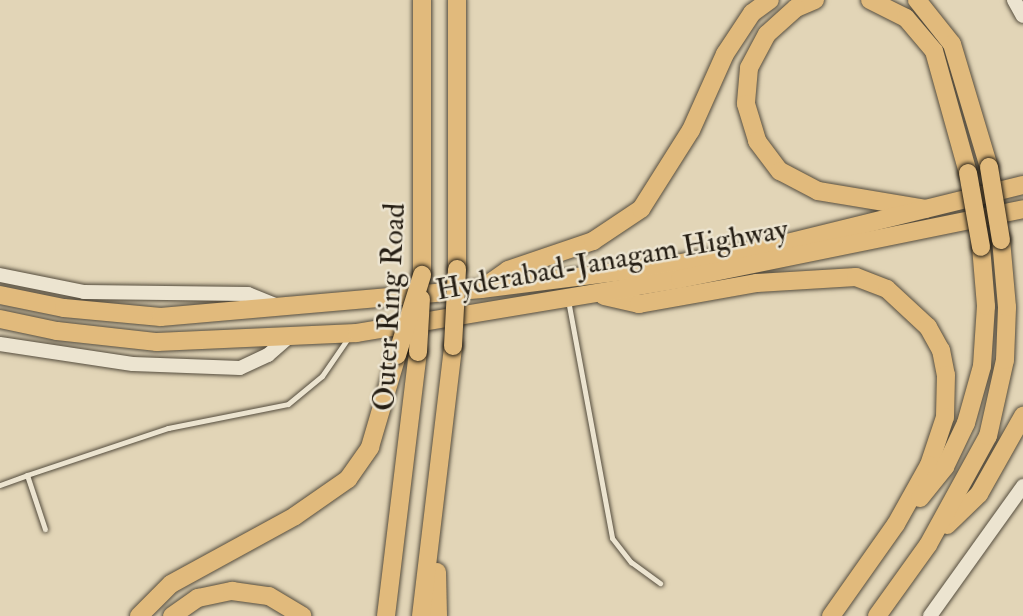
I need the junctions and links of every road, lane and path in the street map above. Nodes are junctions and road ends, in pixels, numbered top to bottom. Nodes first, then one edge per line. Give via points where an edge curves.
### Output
1 (422, 0) edge
2 (457, 0) edge
3 (770, 0) edge
4 (815, 0) edge
5 (870, 0) edge
6 (917, 0) edge
7 (1014, 0) edge
8 (1023, 16) edge
9 (1023, 185) edge
10 (926, 209) junction
11 (1023, 209) edge
12 (0, 275) edge
13 (422, 275) junction
14 (481, 289) junction
15 (594, 294) junction
16 (0, 295) edge
17 (567, 298) junction
18 (280, 306) junction
19 (0, 318) edge
20 (352, 333) junction
21 (291, 335) junction
22 (0, 344) edge
23 (1023, 416) edge
24 (27, 475) junction
25 (0, 485) edge
26 (1023, 486) edge
27 (896, 524) junction
28 (435, 527) junction
29 (45, 529) dead end
30 (928, 545) junction
31 (660, 583) dead end
32 (139, 616) edge
33 (172, 616) edge
34 (302, 616) edge
35 (386, 616) edge
36 (421, 616) edge
37 (438, 616) edge
38 (831, 616) edge
39 (877, 616) edge
40 (930, 616) edge

1 - 13 highway, Outer Ring Road
2 - 28 highway, bridge via 457,270
3 - 14 highway via 752,13 725,54 691,130 641,209 593,241 508,270
4 - 10 highway via 796,8 767,34 749,68 746,104 757,141 780,171 817,191
5 - 27 highway, bridge via 906,19 934,51 968,173 986,306 982,366 966,423 945,467
6 - 30 highway, bridge via 953,44 989,167 1007,307 1005,360 988,436
7 - 8 street
9 - 10 highway, Hyderabad-Janagam Highway
10 - 14 highway, Hyderabad-Janagam Highway via 783,244 670,265
11 - 15 highway, Hyderabad-Janagam Highway
12 - 18 street via 84,292 248,294
13 - 32 highway, bridge via 370,447 348,480 295,516 172,584
13 - 35 highway, Outer Ring Road, bridge via 418,352
14 - 18 highway, Hyderabad-Janagam Highway
15 - 17 highway, Hyderabad-Janagam Highway
15 - 27 highway via 639,303 757,283 856,277 887,289 909,306 941,350 946,375 944,417 929,465
16 - 18 highway, Hyderabad-Janagam Highway via 64,308 161,317
17 - 20 highway, Hyderabad-Janagam Highway
17 - 31 lane via 612,538 631,562
19 - 21 highway, Hyderabad-Janagam Highway via 57,331 157,342
20 - 21 highway, Hyderabad-Janagam Highway
20 - 24 lane via 322,376 288,404 169,428
21 - 22 street via 268,355 240,368 133,364
23 - 30 highway via 979,494
24 - 25 lane
24 - 29 lane
26 - 40 street
27 - 38 highway
28 - 36 highway
28 - 37 highway
30 - 39 highway
33 - 34 highway via 209,594 244,591 280,601

